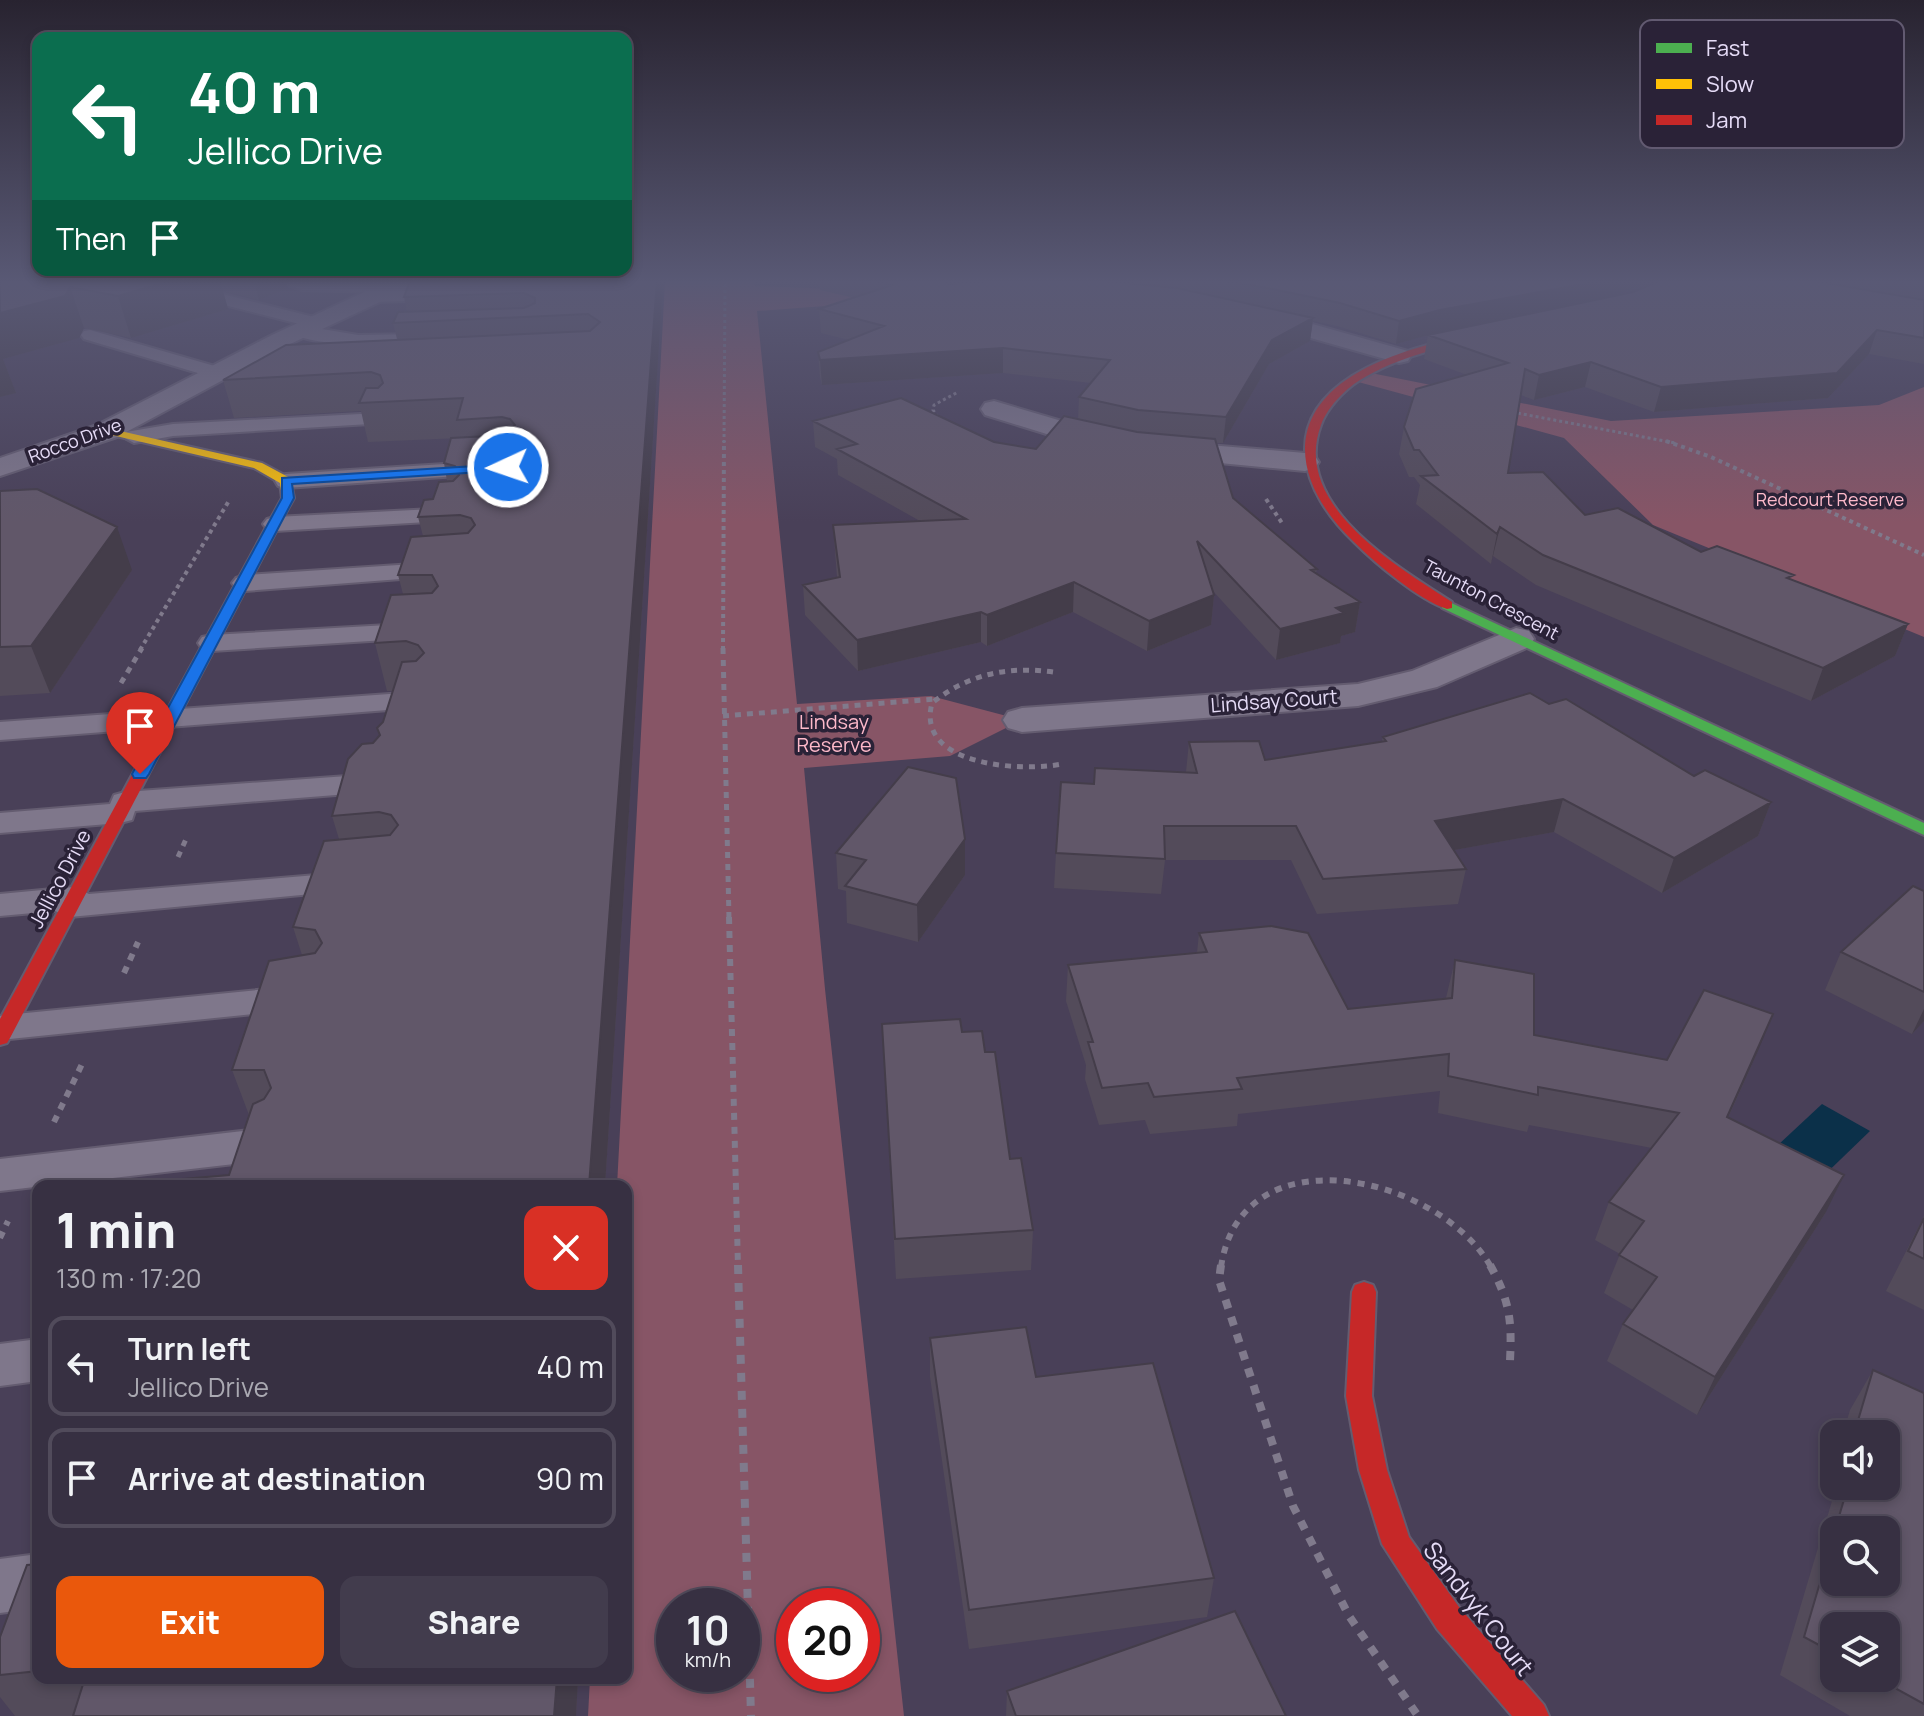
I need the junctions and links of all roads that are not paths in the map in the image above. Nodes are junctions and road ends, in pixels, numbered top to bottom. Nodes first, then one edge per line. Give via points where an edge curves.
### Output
1 (172, 361) edge
2 (242, 361) edge
3 (1389, 361) edge
4 (263, 374) edge
5 (216, 375) junction
6 (994, 409) dead end
7 (379, 419) edge
8 (120, 434) junction
9 (1305, 462) junction
10 (0, 467) edge
11 (508, 467) edge
12 (286, 481) junction
13 (453, 515) edge
14 (275, 524) junction
15 (468, 569) edge
16 (245, 583) junction
17 (432, 630) edge
18 (1516, 639) junction
19 (212, 643) junction
20 (417, 701) edge
21 (170, 718) junction
22 (1022, 720) dead end
23 (0, 731) edge
24 (375, 784) edge
25 (123, 808) junction
26 (0, 823) edge
27 (1924, 830) edge
28 (377, 879) edge
29 (72, 902) junction
30 (0, 905) edge
31 (318, 997) edge
32 (3, 1033) edge
33 (268, 1144) edge
34 (0, 1175) edge
35 (1364, 1292) dead end
36 (32, 1361) edge
37 (0, 1365) edge
38 (32, 1582) edge
39 (0, 1586) edge
40 (1533, 1716) edge

1 - 5 lane
2 - 5 street, Rocco Drive
3 - 9 street via 1330,397 1309,430
4 - 5 lane
5 - 8 street, Rocco Drive
6 - 9 street via 1136,447
7 - 8 lane
8 - 10 street, Rocco Drive
8 - 12 street via 258,465
9 - 18 street, Taunton Crescent via 1323,501 1358,542 1430,594
11 - 12 lane
12 - 14 street, Jellico Drive via 288,498
13 - 14 lane
14 - 16 street, Jellico Drive
15 - 16 lane
16 - 19 street, Jellico Drive
17 - 19 lane
18 - 22 street, Lindsay Court via 1424,679 1358,695
18 - 27 street, Taunton Crescent
19 - 21 street, Jellico Drive
20 - 21 lane
21 - 23 lane
21 - 25 street, Jellico Drive
24 - 25 lane
25 - 26 lane
25 - 29 street, Jellico Drive
28 - 29 lane
29 - 30 lane
29 - 32 street, Jellico Drive
31 - 32 lane
33 - 34 lane
35 - 40 street, Sandvyk Court via 1359,1396 1373,1470 1397,1544 1448,1618
36 - 37 lane
38 - 39 lane

